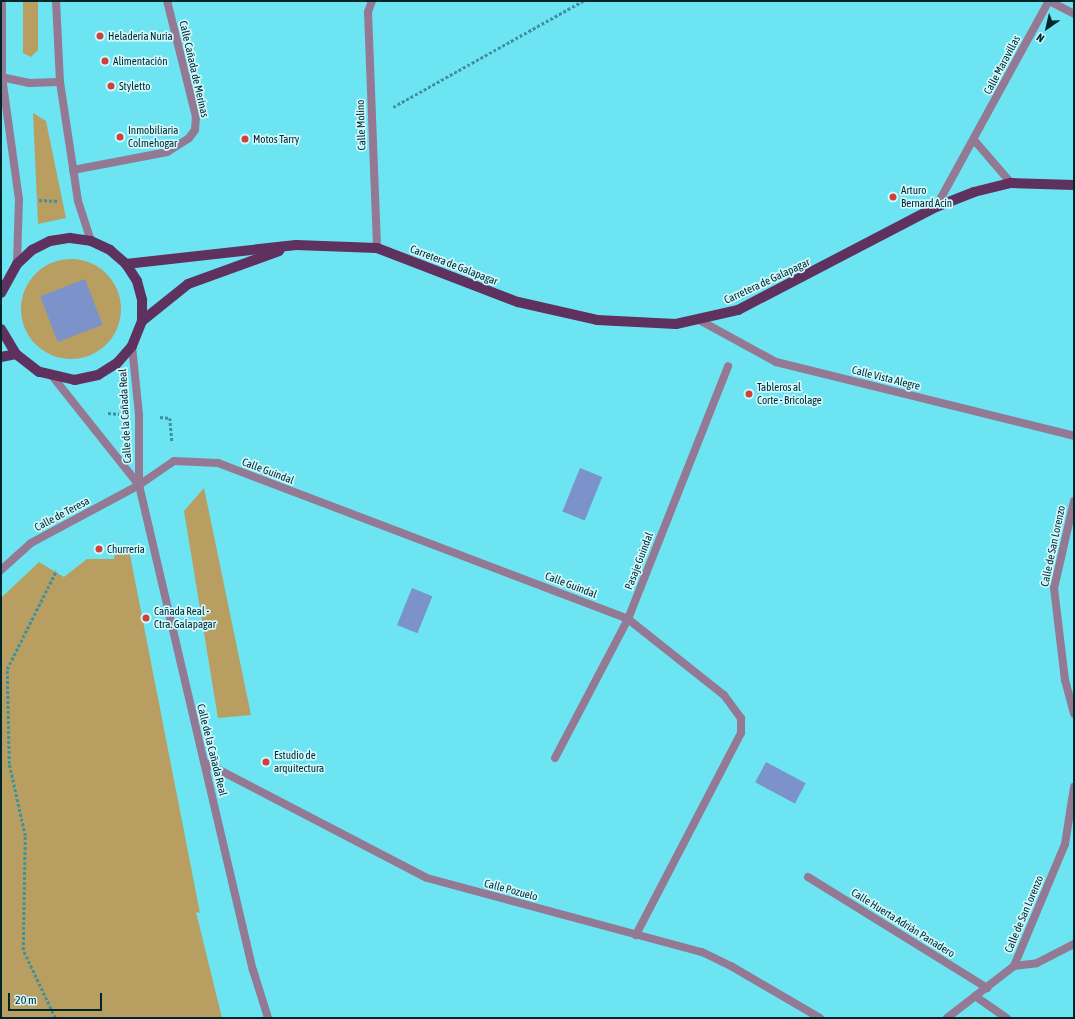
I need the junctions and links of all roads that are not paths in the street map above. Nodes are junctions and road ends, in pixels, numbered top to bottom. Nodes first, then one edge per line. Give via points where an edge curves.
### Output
1 (2, 1) edge
2 (56, 1) edge
3 (167, 1) edge
4 (372, 1) edge
5 (1049, 1) edge
6 (1074, 14) edge
7 (1, 77) edge
8 (60, 82) junction
9 (974, 140) junction
10 (73, 170) junction
11 (1011, 183) junction
12 (1074, 185) edge
13 (936, 207) junction
14 (91, 241) junction
15 (296, 245) junction
16 (376, 248) junction
17 (17, 264) junction
18 (126, 264) junction
19 (1, 293) edge
20 (142, 321) junction
21 (701, 321) junction
22 (1, 329) edge
23 (132, 346) junction
24 (16, 354) junction
25 (1, 357) edge
26 (728, 366) dead end
27 (53, 378) junction
28 (1074, 436) edge
29 (139, 485) junction
30 (1074, 501) edge
31 (1, 570) edge
32 (628, 619) junction
33 (1074, 714) edge
34 (555, 758) dead end
35 (204, 762) junction
36 (1074, 787) edge
37 (808, 877) dead end
38 (636, 935) junction
39 (1074, 944) edge
40 (1014, 966) junction
41 (987, 988) junction
42 (975, 996) junction
43 (268, 1018) edge
44 (820, 1018) edge
45 (947, 1018) edge
46 (1007, 1018) edge

1 - 7 street
2 - 8 street
3 - 10 street, Calle Cañada de Merinas via 196,117 195,130 189,138 167,152
4 - 16 street, Calle Molino via 368,12
5 - 6 street, Calle Maravillas
5 - 9 street, Calle Maravillas
7 - 8 street via 29,83
7 - 17 street via 20,199
8 - 10 street
9 - 11 street
9 - 13 street, Calle Maravillas
10 - 14 street via 78,201
11 - 12 main road, Carretera de Galapagar
11 - 13 main road, Carretera de Galapagar via 974,192
13 - 21 main road, Carretera de Galapagar via 738,310
14 - 17 main road via 70,238 50,241 32,250
14 - 18 main road via 110,250
15 - 16 main road, Carretera de Galapagar
15 - 18 main road
15 - 20 main road via 188,284
16 - 21 main road, Carretera de Galapagar via 518,302 598,320 638,324
17 - 19 main road
18 - 20 main road via 137,281 142,300
20 - 23 main road
21 - 28 street, Calle Vista Alegre via 776,362
22 - 24 main road
23 - 27 main road via 117,363 98,375 76,380
23 - 29 street, Calle de la Cañada Real via 139,415
24 - 25 main road
24 - 27 main road via 27,364
26 - 32 street, Pasaje Guindal
27 - 29 street, Calle de la Cañada Real
29 - 31 street, Calle de Teresa via 31,544
29 - 32 street, Calle Guindal via 174,461 218,463
29 - 35 street, Calle de la Cañada Real
30 - 33 street, Calle de San Lorenzo via 1054,588 1065,680
32 - 34 street, Pasaje Guindal
32 - 38 street, Calle Guindal via 724,695 741,718 741,733
35 - 38 street, Calle Pozuelo via 428,878
35 - 43 street, Calle de la Cañada Real via 252,970
36 - 40 street, Calle de San Lorenzo via 1065,844
37 - 41 street, Calle Huerta Adrián Panadero
38 - 44 street, Calle Pozuelo via 702,952
39 - 40 street via 1037,963
40 - 41 street, Calle de San Lorenzo
41 - 42 street, Calle de San Lorenzo
42 - 45 street, Calle de San Lorenzo
42 - 46 street

